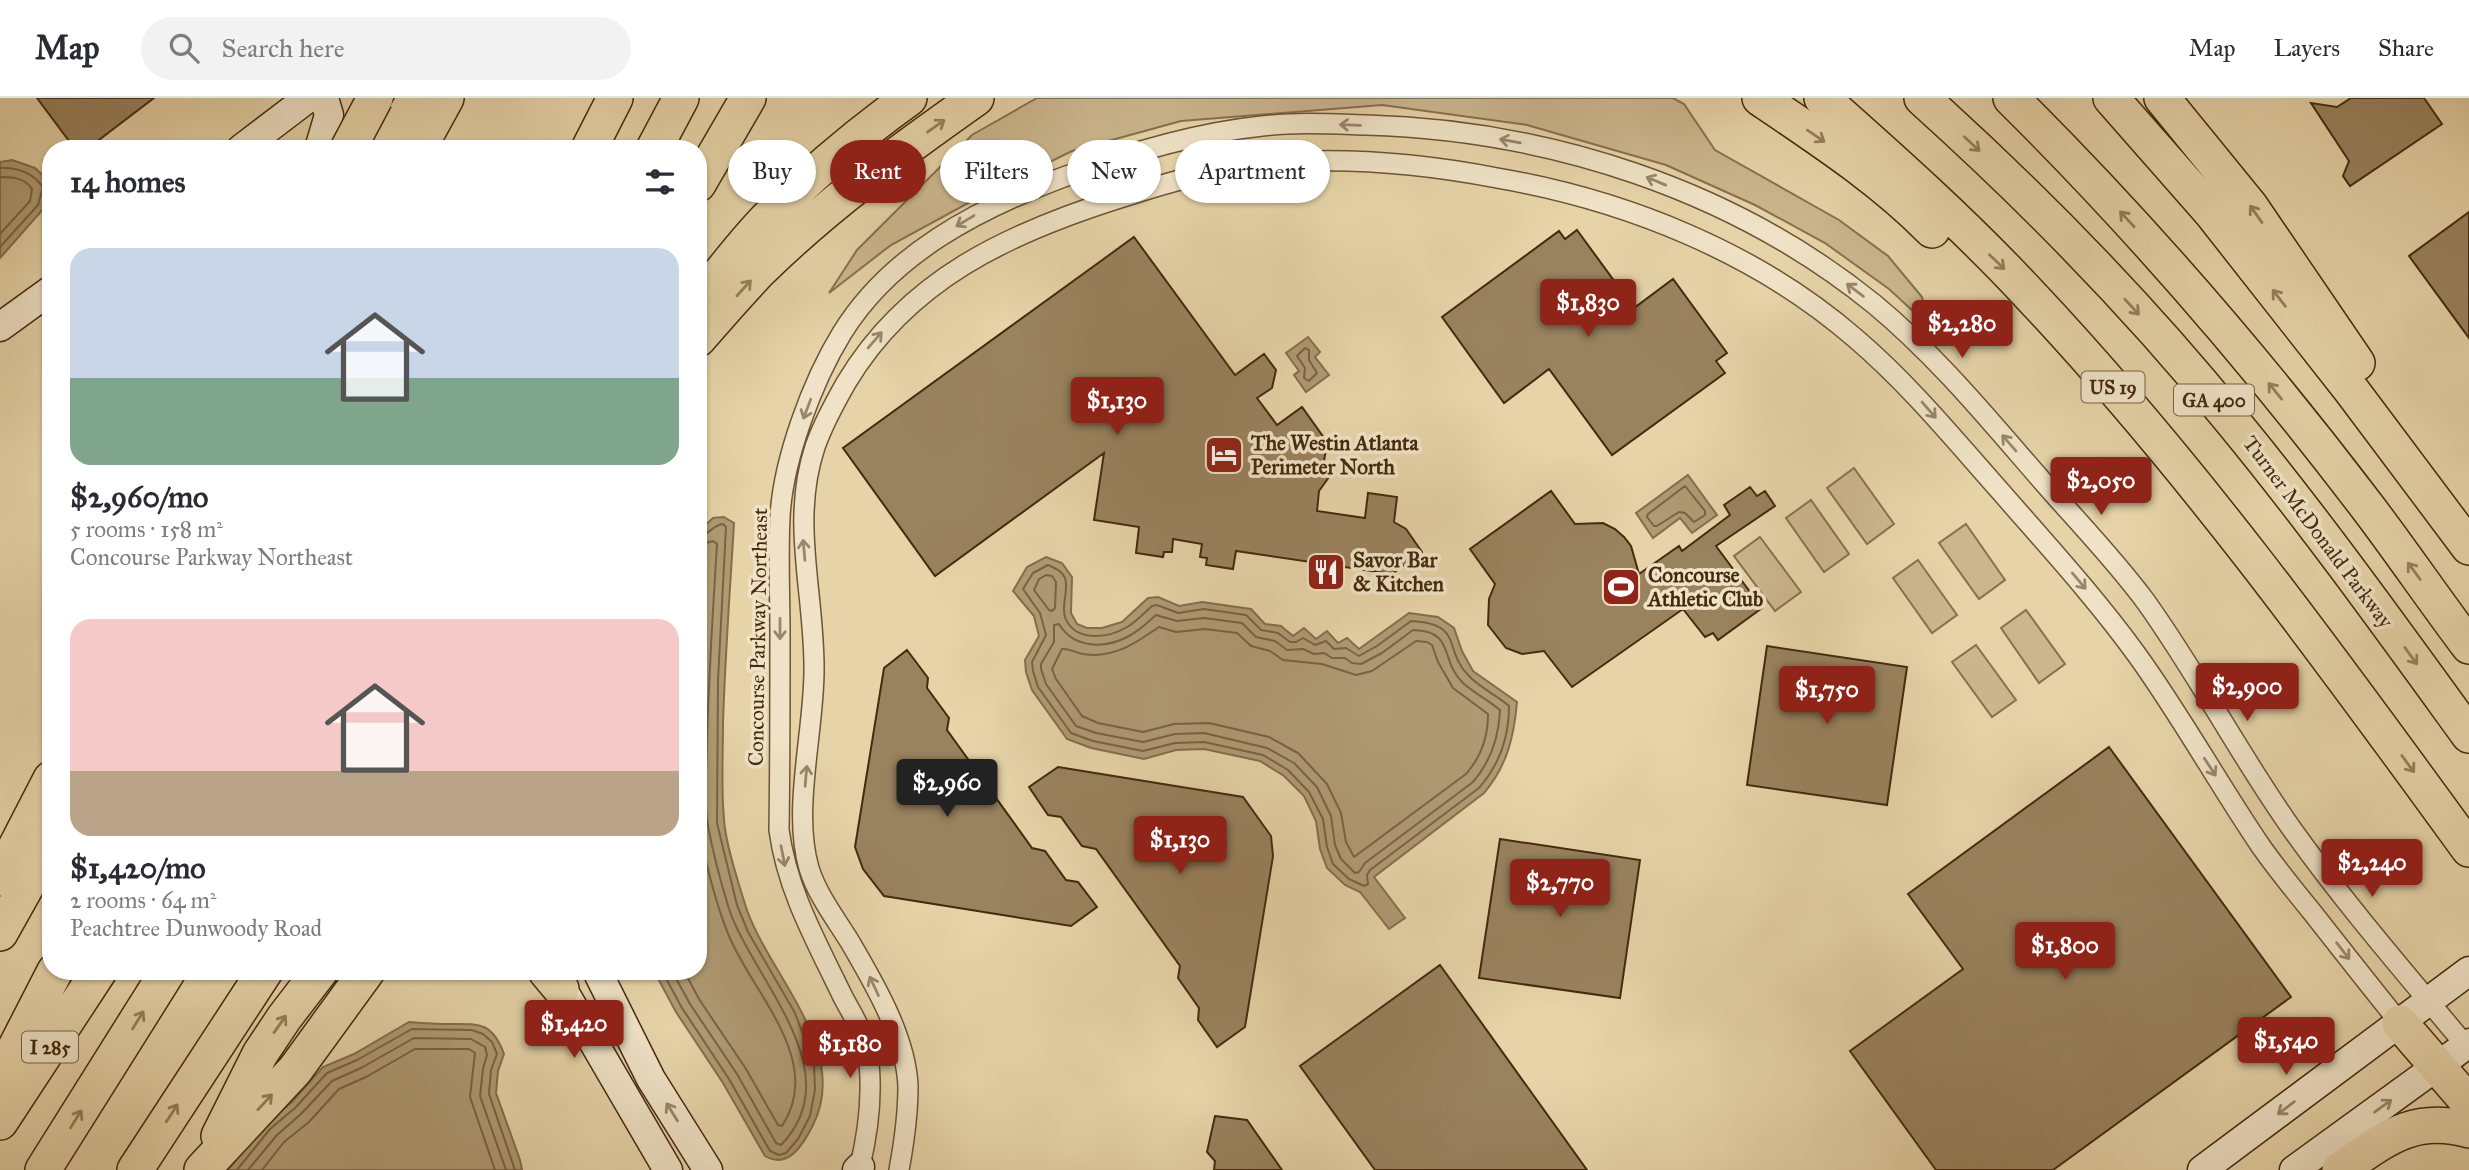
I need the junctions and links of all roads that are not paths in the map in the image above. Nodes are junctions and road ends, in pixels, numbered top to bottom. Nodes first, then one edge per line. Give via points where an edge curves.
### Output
1 (375, 98) edge
2 (415, 98) edge
3 (446, 98) edge
4 (615, 98) edge
5 (681, 98) edge
6 (748, 98) edge
7 (909, 98) edge
8 (976, 98) edge
9 (1760, 98) edge
10 (1822, 98) edge
11 (1922, 98) edge
12 (2011, 98) edge
13 (2025, 98) edge
14 (2111, 98) edge
15 (2162, 98) edge
16 (320, 104) edge
17 (257, 140) edge
18 (319, 140) edge
19 (353, 140) edge
20 (362, 140) edge
21 (392, 140) edge
22 (423, 140) edge
23 (594, 140) edge
24 (659, 140) edge
25 (2068, 155) junction
26 (707, 169) edge
27 (707, 291) edge
28 (42, 297) edge
29 (0, 327) edge
30 (707, 329) edge
31 (2469, 537) edge
32 (2469, 547) edge
33 (2469, 646) edge
34 (2367, 709) junction
35 (2469, 735) edge
36 (42, 796) edge
37 (2469, 849) edge
38 (42, 858) edge
39 (0, 878) edge
40 (42, 881) edge
41 (0, 933) edge
42 (0, 953) edge
43 (50, 980) edge
44 (93, 980) edge
45 (162, 980) edge
46 (259, 980) edge
47 (313, 980) edge
48 (360, 980) edge
49 (555, 980) edge
50 (602, 980) edge
51 (2449, 986) edge
52 (2400, 1023) junction
53 (2468, 1044) edge
54 (2438, 1067) junction
55 (0, 1078) edge
56 (2469, 1103) edge
57 (0, 1122) edge
58 (2469, 1130) edge
59 (859, 1169) edge
60 (43, 1170) edge
61 (135, 1170) edge
62 (202, 1170) edge
63 (668, 1170) edge
64 (708, 1170) edge
65 (899, 1170) edge
66 (2202, 1170) edge
67 (2294, 1170) edge
68 (2340, 1170) edge

1 - 19 highway, bridge
2 - 21 highway
3 - 22 highway
4 - 23 highway
5 - 24 highway
6 - 26 highway
7 - 27 highway via 766,220
30 -> 8 highway via 759,271 838,202
9 -> 34 highway via 1833,148 1928,225 2036,336
10 -> 34 highway, US 19 via 2028,292 2111,385 2243,545
11 -> 35 highway, Turner McDonald Parkway / GA 400 via 2059,229 2232,420
12 - 25 highway, GA 400
13 - 25 highway
32 -> 14 highway via 2212,213
31 -> 15 highway via 2438,483 2250,205
16 - 17 main road
16 - 18 main road
16 - 20 main road via 360,133
33 -> 25 highway, GA 400 via 2369,509 2224,328
28 - 29 main road
34 -> 37 highway, US 19
36 - 39 highway
38 - 41 highway
40 - 42 highway
43 - 55 highway
44 - 57 highway, I 285
60 -> 45 highway, I 285
61 -> 46 highway
62 -> 47 highway via 260,1054
62 -> 48 highway via 295,1070
49 - 63 main road
64 -> 50 main road via 651,1079
51 - 52 main road
51 - 53 street, Concourse Parkway Northeast
51 -> 59 street, Concourse Parkway Northeast via 2293,831 2146,602 1969,396 1923,348 1842,281 1743,219 1592,159 1480,135 1403,126 1266,125 1217,132 1090,167 971,217 896,268 866,300 822,369 793,445 780,514 779,830 796,897 866,1045 871,1090 868,1136
52 - 54 highway
65 -> 52 street, Concourse Parkway Northeast via 908,1086 899,1041 865,968 813,880 805,855 814,647 803,515 814,450 828,414 865,351 889,324 950,273 989,250 1071,214 1141,191 1269,163 1400,164 1474,173 1581,196 1726,253 1768,276 1852,335 1916,396 2082,584 2138,657 2264,852
52 -> 66 main road
53 - 54 main road
54 - 56 highway
67 -> 54 main road
58 - 68 highway via 2427,1124 2406,1129

